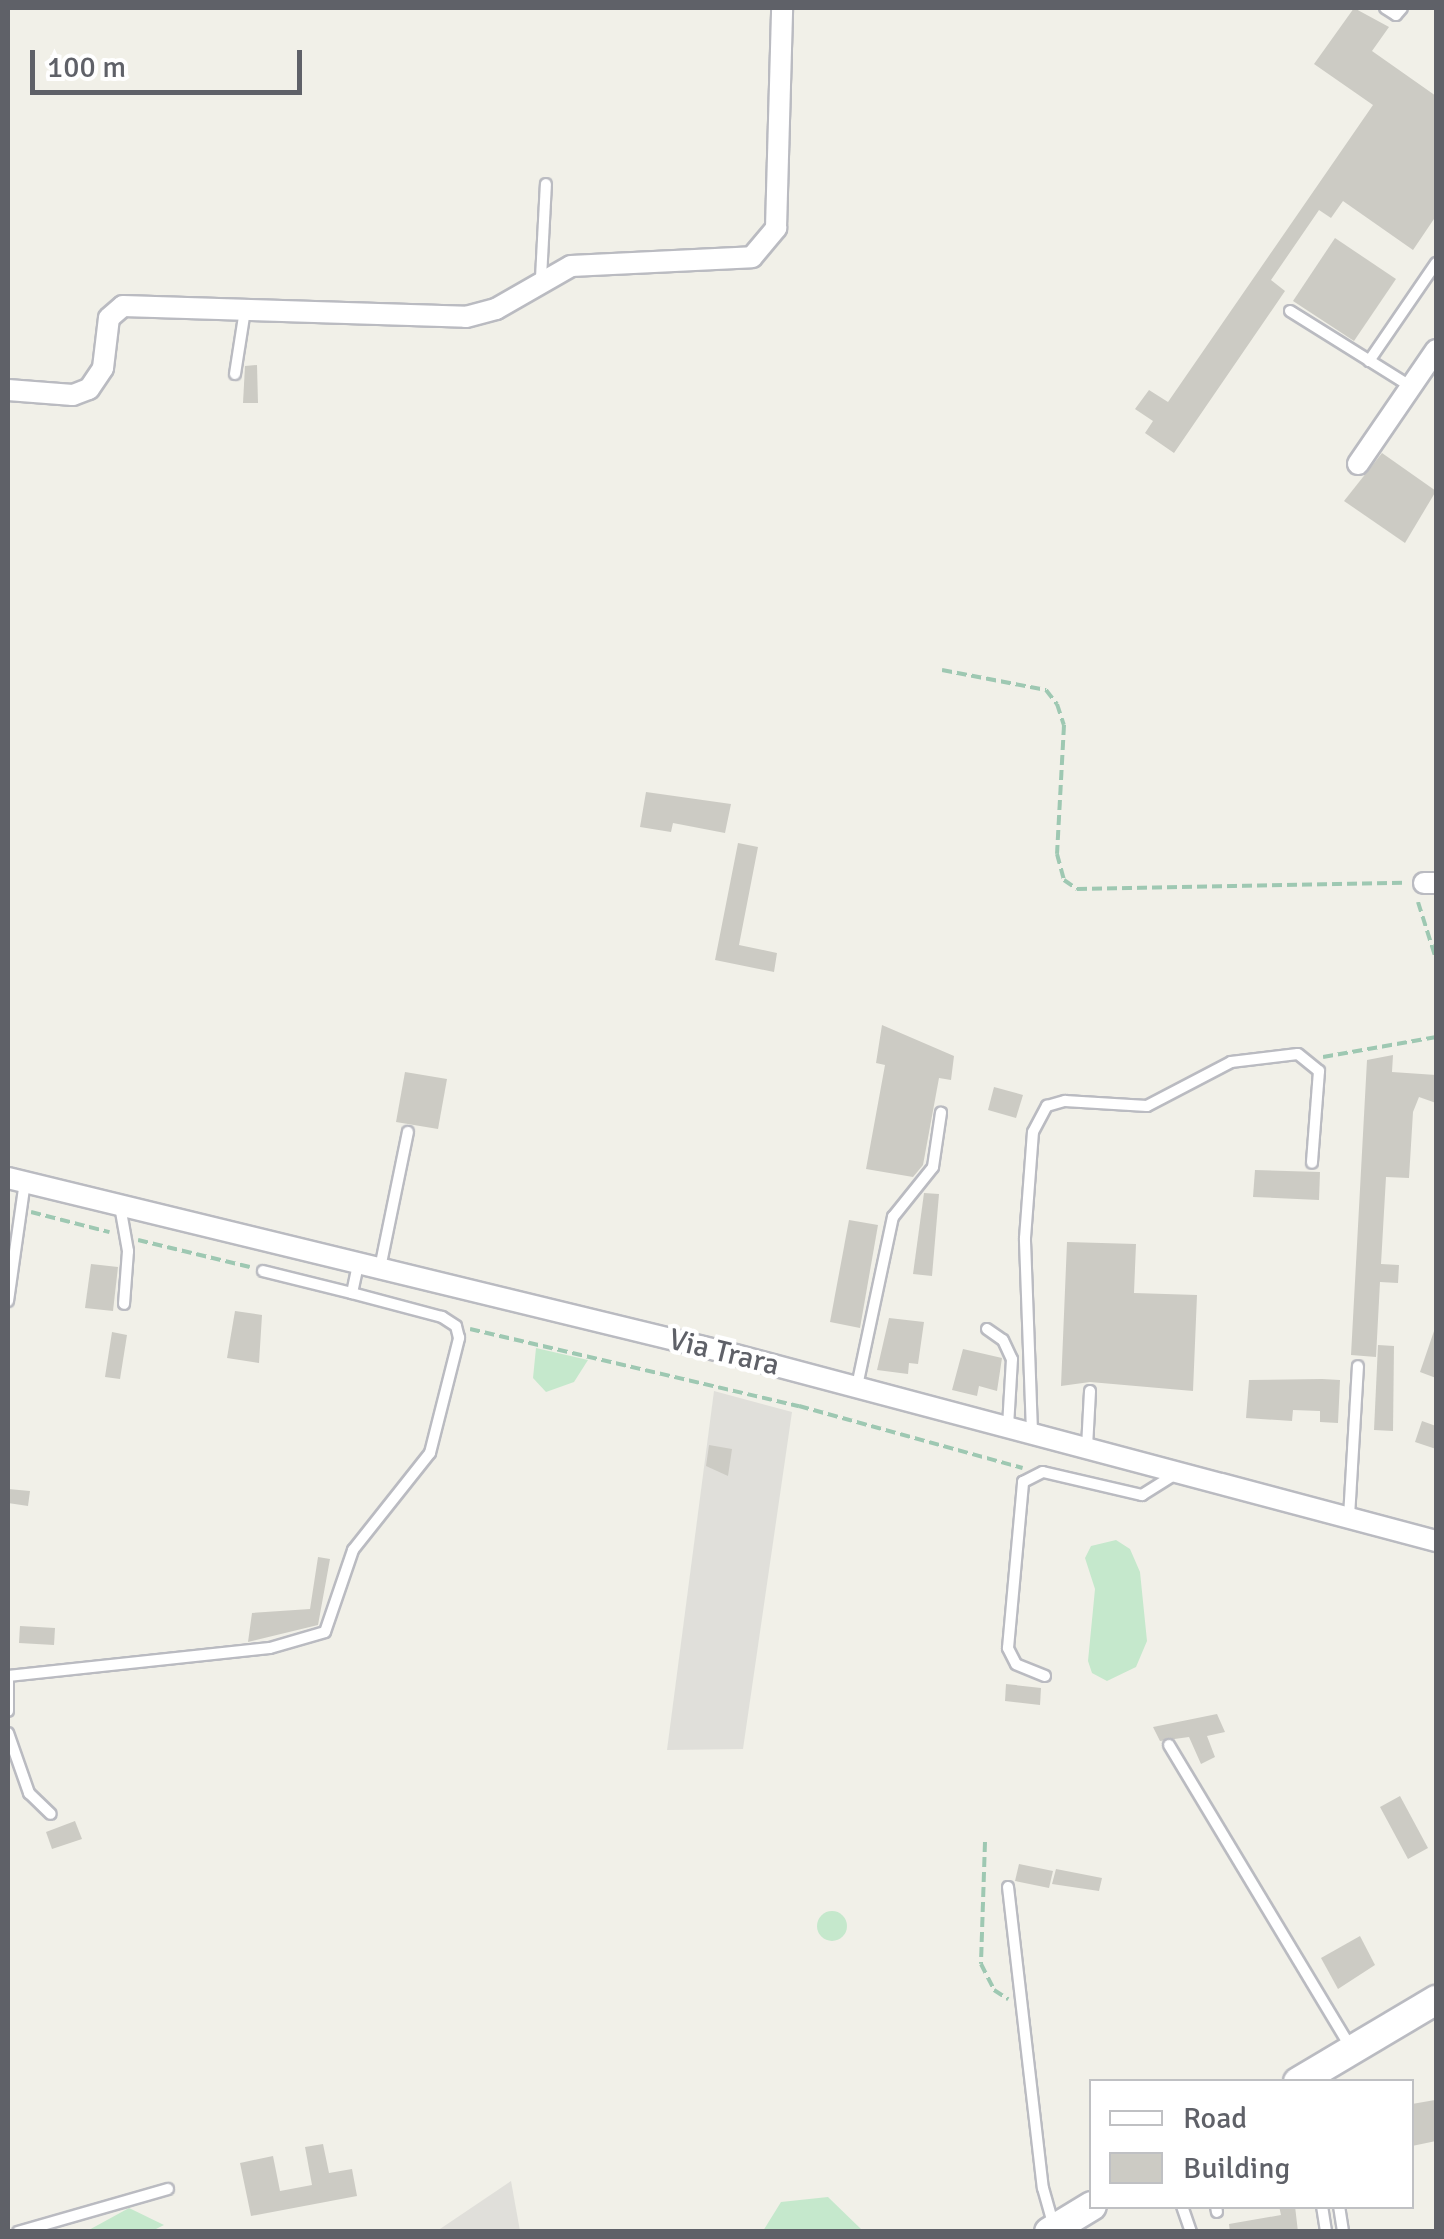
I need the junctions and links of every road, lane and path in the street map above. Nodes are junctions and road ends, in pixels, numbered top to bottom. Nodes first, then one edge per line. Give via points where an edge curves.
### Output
1 (782, 8) edge
2 (1385, 8) edge
3 (1402, 8) edge
4 (546, 184) dead end
5 (1436, 263) edge
6 (541, 278) junction
7 (245, 310) junction
8 (1290, 311) dead end
9 (1436, 350) edge
10 (1369, 360) junction
11 (235, 374) dead end
12 (1411, 387) junction
13 (8, 390) edge
14 (1358, 464) dead end
15 (942, 670) dead end
16 (1430, 883) edge
17 (1436, 959) edge
18 (1436, 1037) edge
19 (1314, 1060) junction
20 (941, 1113) dead end
21 (408, 1132) dead end
22 (1312, 1163) dead end
23 (16, 1180) edge
24 (120, 1206) junction
25 (358, 1264) junction
26 (262, 1270) dead end
27 (380, 1270) junction
28 (352, 1293) junction
29 (8, 1301) edge
30 (124, 1304) dead end
31 (456, 1326) junction
32 (987, 1328) dead end
33 (1358, 1366) dead end
34 (857, 1386) junction
35 (1090, 1391) dead end
36 (1008, 1426) junction
37 (1032, 1432) junction
38 (1088, 1447) junction
39 (1179, 1471) junction
40 (1031, 1474) junction
41 (1349, 1518) junction
42 (1436, 1540) edge
43 (1046, 1676) dead end
44 (8, 1678) edge
45 (8, 1711) edge
46 (8, 1733) edge
47 (1169, 1745) dead end
48 (50, 1814) dead end
49 (985, 1842) dead end
50 (1008, 1888) dead end
51 (1436, 2000) edge
52 (1020, 2007) junction
53 (1352, 2049) junction
54 (1311, 2078) edge
55 (168, 2189) dead end
56 (1089, 2208) edge
57 (1053, 2230) edge
58 (18, 2232) edge

1 - 6 street via 777,221 766,247 745,259 578,265
2 - 3 lane via 1396,15
4 - 6 lane
5 - 10 lane
6 - 7 street via 496,309 466,317
7 - 11 lane
7 - 13 street via 119,308 107,323 102,368 90,389 73,395
8 - 10 lane
9 - 12 street
10 - 12 lane
12 - 14 street
15 - 16 path via 1046,690 1057,704 1064,725 1056,854 1064,880 1077,889
16 - 17 path via 1420,916
18 - 19 path
19 - 22 lane via 1320,1077
19 - 37 lane via 1287,1053 1247,1058 1147,1106 1064,1100 1042,1111 1033,1132 1025,1238
20 - 34 lane via 932,1168 892,1217
21 - 27 lane
23 - 24 street, Via Trara
23 - 29 lane
24 - 25 street, Via Trara
24 - 30 lane via 128,1251
25 - 27 street, Via Trara
25 - 28 lane
26 - 28 lane
27 - 34 street, Via Trara
28 - 31 lane
31 - 40 path via 799,1406
31 - 44 lane via 454,1364 430,1454 352,1550 322,1635 270,1648
32 - 36 lane via 1003,1340 1012,1360
33 - 41 lane
34 - 36 street, Via Trara
35 - 38 lane
36 - 37 street, Via Trara
37 - 38 street, Via Trara
38 - 39 street, Via Trara
39 - 40 lane via 1133,1495
39 - 41 street, Via Trara
40 - 43 lane via 1021,1487 1007,1643 1016,1664
41 - 42 street, Via Trara
44 - 45 lane
46 - 48 lane via 30,1793
47 - 53 lane
49 - 52 path via 981,1964 994,1990
50 - 52 lane
51 - 53 main road
52 - 57 lane
53 - 54 main road
55 - 58 lane
56 - 57 main road

